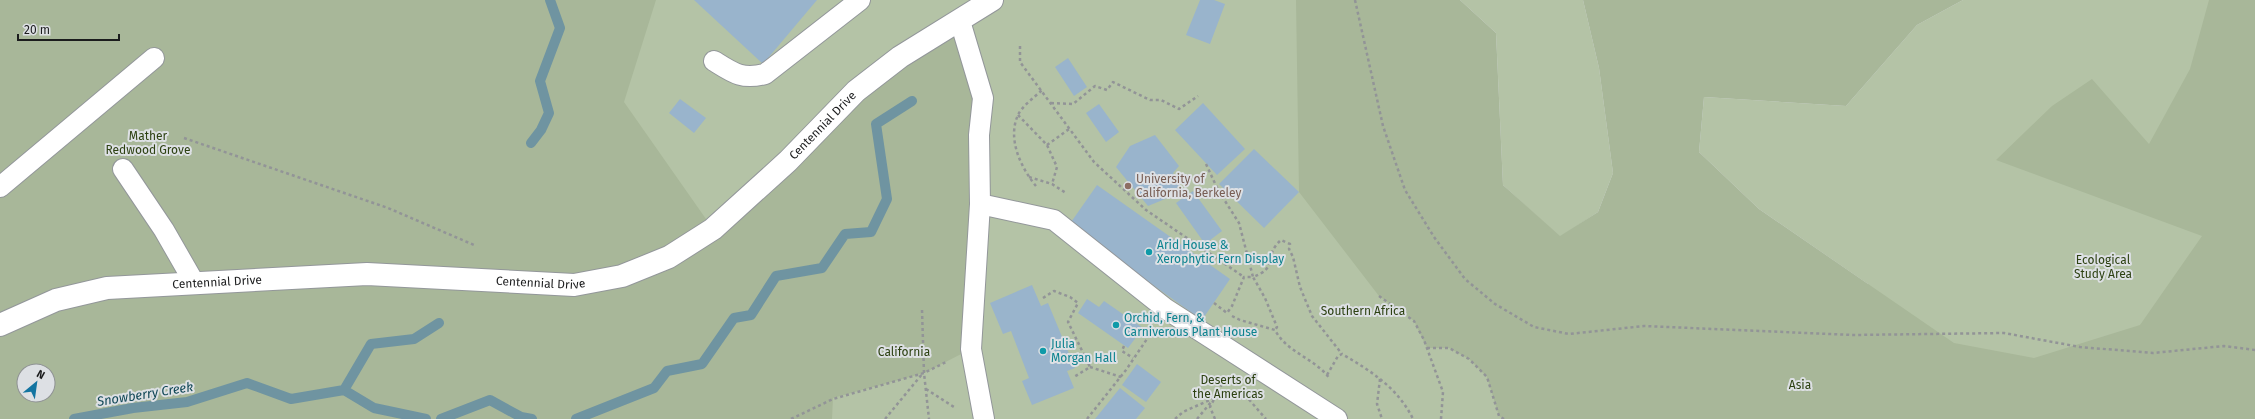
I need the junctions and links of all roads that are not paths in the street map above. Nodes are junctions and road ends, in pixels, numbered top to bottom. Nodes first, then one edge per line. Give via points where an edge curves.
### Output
1 (860, 0) edge
2 (992, 0) edge
3 (960, 21) junction
4 (154, 58) dead end
5 (714, 61) dead end
6 (123, 169) dead end
7 (0, 187) edge
8 (980, 204) junction
9 (195, 284) junction
10 (0, 325) edge
11 (984, 419) edge
12 (1337, 419) edge

1 - 5 lane via 765,74 750,78 734,74
2 - 3 street, Centennial Drive
3 - 8 lane via 983,98 979,135
3 - 9 street, Centennial Drive via 900,57 856,91 788,161 714,229 669,257 622,276 574,285 367,274
4 - 7 lane
6 - 9 lane via 164,230
8 - 11 lane via 971,349
8 - 12 lane via 1054,220 1166,309
9 - 10 street, Centennial Drive via 107,288 56,300

